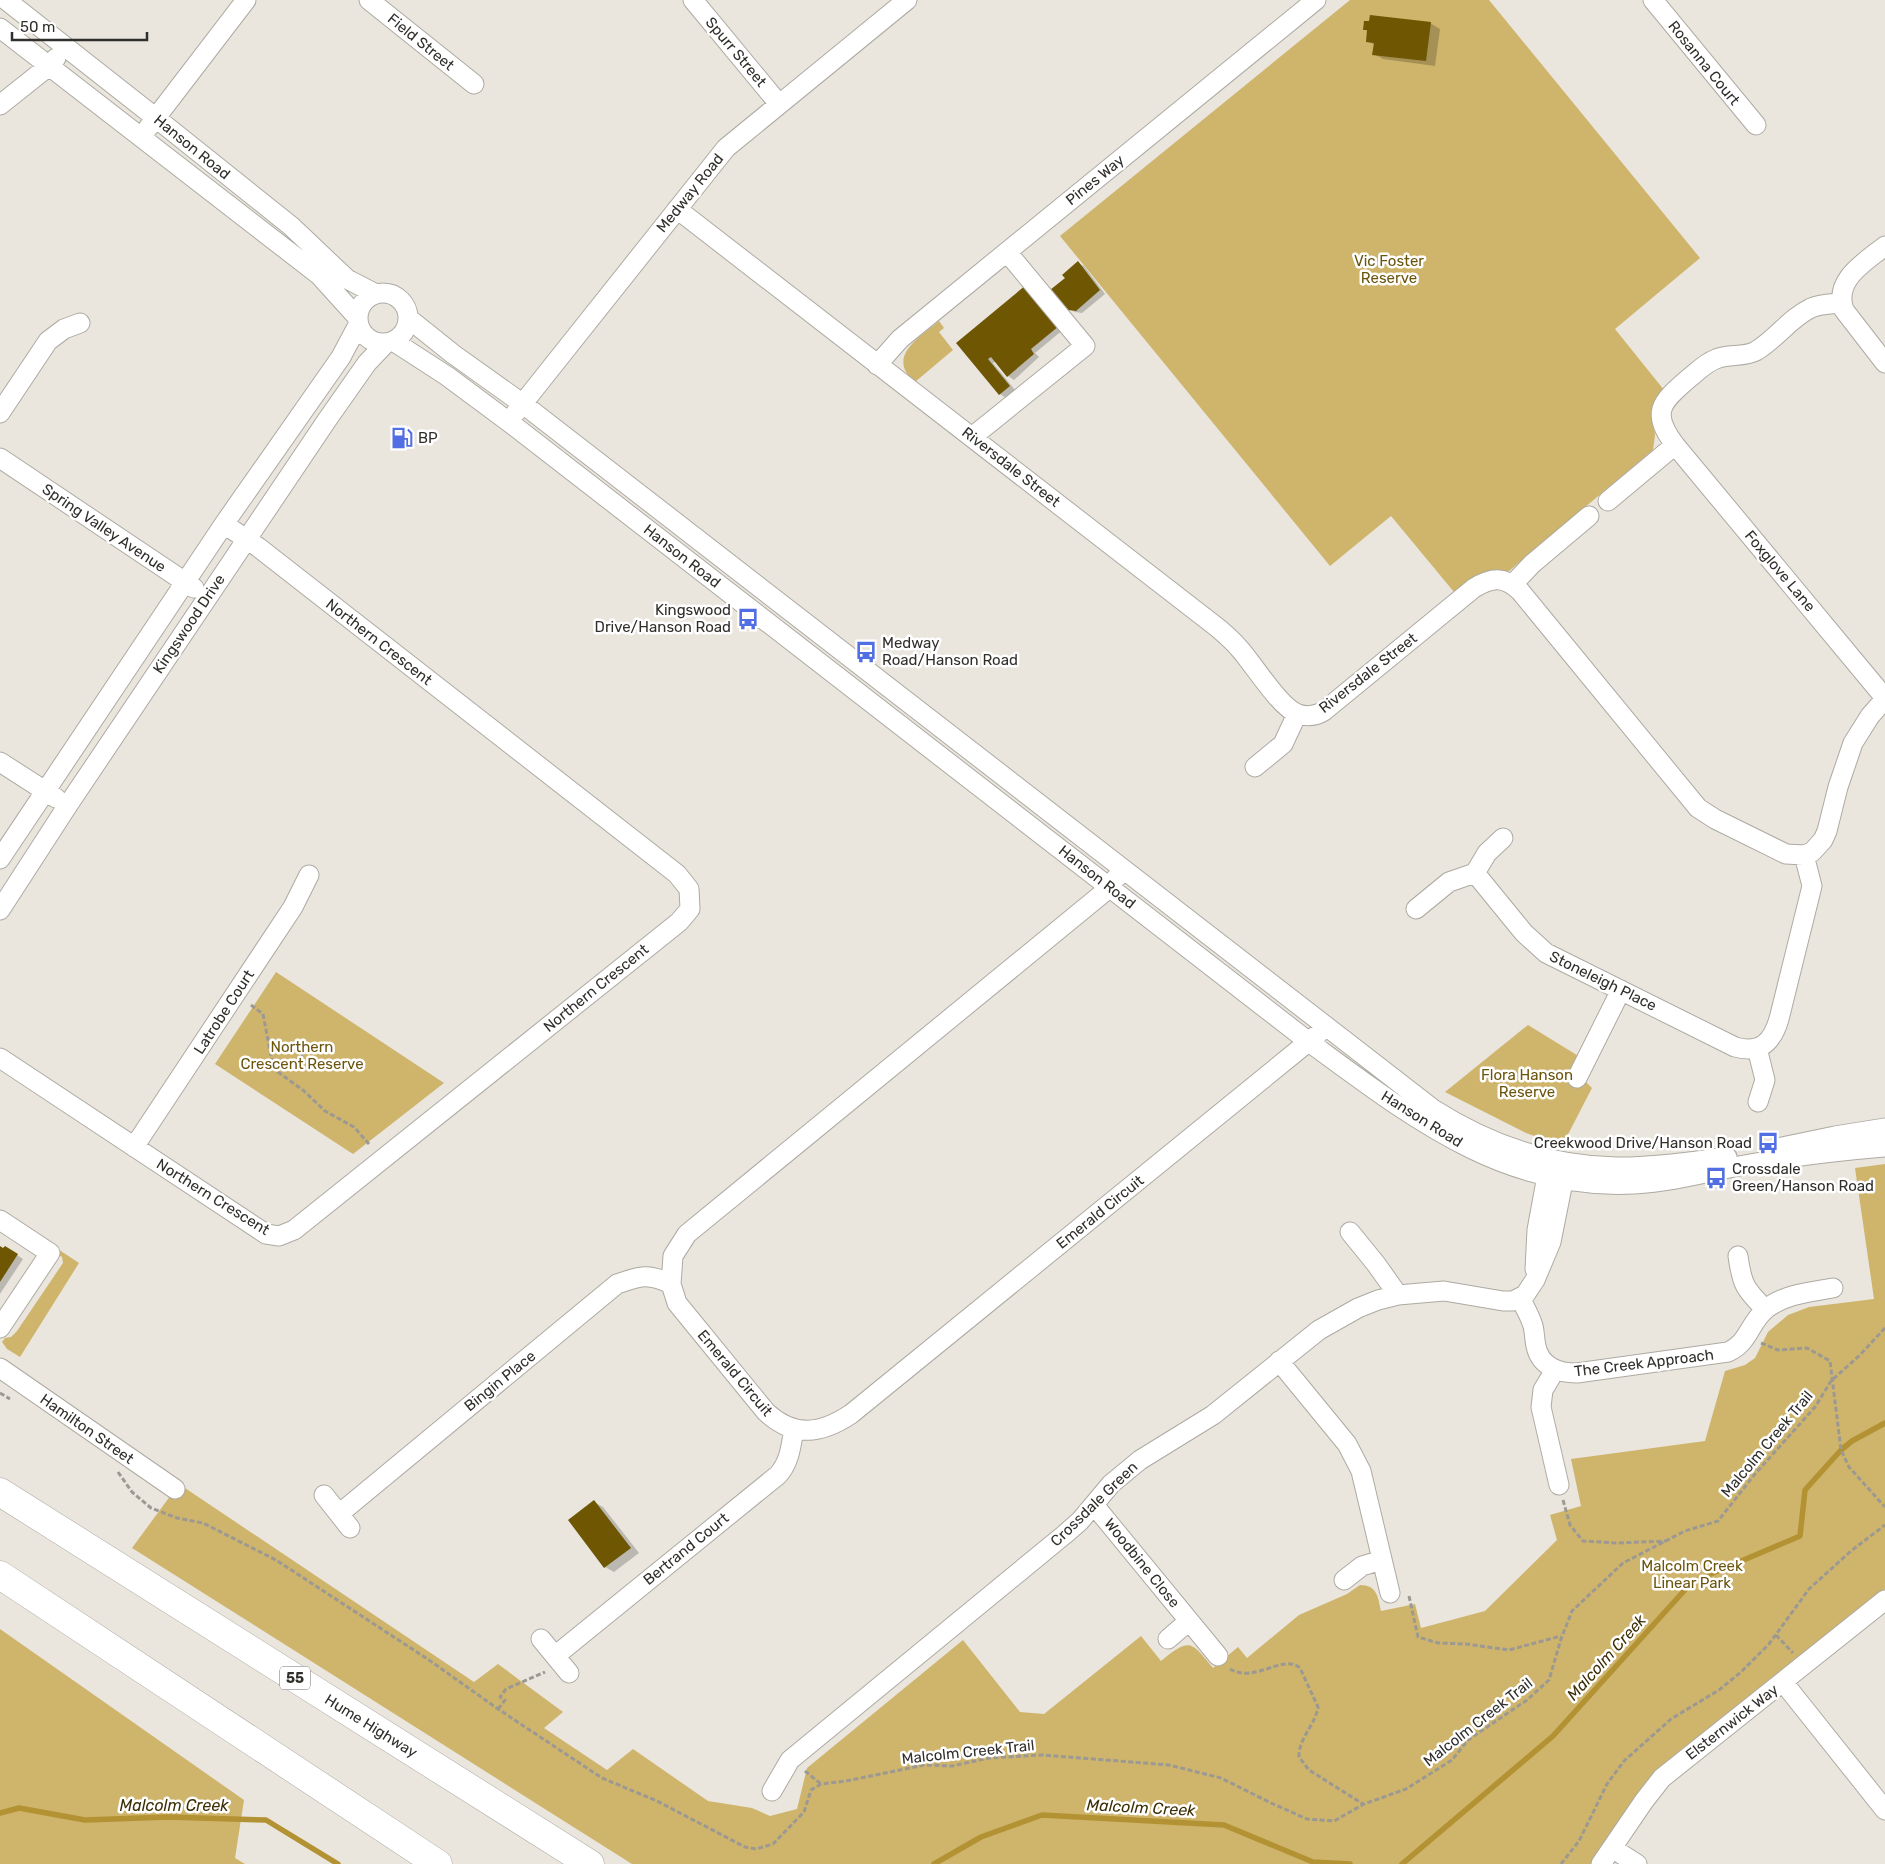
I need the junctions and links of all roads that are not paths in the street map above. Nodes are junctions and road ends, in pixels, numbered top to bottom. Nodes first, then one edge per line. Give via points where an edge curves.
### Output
1 (6, 0) edge
2 (246, 0) edge
3 (369, 0) edge
4 (693, 0) edge
5 (907, 0) edge
6 (1316, 0) edge
7 (1653, 0) edge
8 (0, 28) edge
9 (66, 47) junction
10 (49, 66) junction
11 (474, 84) dead end
12 (779, 104) junction
13 (0, 105) edge
14 (156, 118) junction
15 (1756, 125) dead end
16 (141, 137) junction
17 (677, 208) junction
18 (1885, 246) edge
19 (1007, 252) junction
20 (376, 294) junction
21 (1841, 304) junction
22 (408, 318) junction
23 (358, 321) junction
24 (80, 322) dead end
25 (389, 342) junction
26 (1885, 363) edge
27 (877, 365) junction
28 (523, 404) junction
29 (306, 405) junction
30 (0, 414) edge
31 (326, 420) junction
32 (509, 422) junction
33 (972, 437) junction
34 (1676, 445) junction
35 (0, 458) edge
36 (1608, 501) dead end
37 (1589, 516) dead end
38 (224, 524) junction
39 (247, 539) junction
40 (185, 582) junction
41 (1513, 584) junction
42 (207, 597) junction
43 (1885, 699) edge
44 (1297, 714) junction
45 (0, 762) edge
46 (1255, 767) dead end
47 (45, 792) junction
48 (68, 805) junction
49 (1502, 838) dead end
50 (1804, 856) junction
51 (0, 859) edge
52 (1124, 869) junction
53 (1475, 873) junction
54 (309, 875) dead end
55 (1109, 887) junction
56 (1416, 909) dead end
57 (0, 910) edge
58 (1621, 990) junction
59 (1326, 1026) junction
60 (1309, 1042) junction
61 (1757, 1048) junction
62 (0, 1058) edge
63 (1577, 1078) dead end
64 (1758, 1102) dead end
65 (1885, 1128) edge
66 (134, 1147) junction
67 (1885, 1147) edge
68 (1557, 1169) junction
69 (0, 1220) edge
70 (1350, 1232) dead end
71 (1738, 1256) dead end
72 (671, 1284) junction
73 (1833, 1288) dead end
74 (1398, 1295) junction
75 (1520, 1298) junction
76 (1765, 1309) junction
77 (0, 1328) edge
78 (1280, 1361) junction
79 (0, 1368) edge
80 (1555, 1370) junction
81 (794, 1429) junction
82 (1559, 1485) road end
83 (175, 1489) dead end
84 (0, 1492) edge
85 (324, 1495) dead end
86 (1094, 1505) junction
87 (339, 1514) junction
88 (350, 1528) dead end
89 (1382, 1560) junction
90 (0, 1575) edge
91 (1344, 1580) dead end
92 (1390, 1593) road end
93 (1885, 1600) edge
94 (1189, 1621) junction
95 (541, 1639) dead end
96 (1168, 1639) dead end
97 (1218, 1656) road end
98 (551, 1664) junction
99 (569, 1673) dead end
100 (1783, 1682) junction
101 (772, 1791) dead end
102 (1885, 1810) edge
103 (1612, 1848) junction
104 (438, 1864) edge
105 (590, 1864) edge
106 (1601, 1864) edge
107 (1637, 1864) edge

1 - 9 street, Hanson Road
2 - 14 street
3 - 11 street, Field Street
4 - 12 street, Spurr Street
5 - 12 street, Medway Road
6 - 19 street, Pines Way
7 - 15 street, Rosanna Court
8 - 10 street, Hanson Road
9 - 10 street
9 - 14 street, Hanson Road
10 - 13 street
10 - 16 street, Hanson Road
12 - 17 street, Medway Road via 726,148
14 - 16 street
14 - 20 street, Hanson Road via 291,226 347,279
16 - 23 street, Hanson Road via 319,275
17 - 27 street, Riversdale Street
17 - 28 street, Medway Road
18 - 21 street via 1845,282
19 - 27 street, Pines Way via 900,339
19 - 33 street via 1085,346
20 - 22 street via 398,298 404,303
20 - 23 street via 363,302
21 - 26 street
21 - 34 street, Foxglove Lane via 1811,308 1752,353 1717,358 1671,393 1662,406 1661,422
22 - 25 street via 404,332
22 - 28 street, Hanson Road
23 - 25 street via 366,337 372,341
23 - 29 street, Kingswood Drive via 341,357
24 - 30 street via 48,341
25 - 31 street, Kingswood Drive via 367,363
25 - 32 street, Hanson Road via 447,376
27 - 33 street, Riversdale Street
28 - 32 street, Medway Road
28 - 52 street, Hanson Road
29 - 31 street
29 - 38 street, Kingswood Drive
31 - 39 street, Kingswood Drive
32 - 55 street, Hanson Road
33 - 44 street, Riversdale Street via 1218,628 1238,647 1282,702
34 - 36 street
34 - 43 street, Foxglove Lane
35 - 40 street, Spring Valley Avenue
37 - 41 street
38 - 39 street, Northern Crescent
38 - 40 street, Kingswood Drive
39 - 42 street, Kingswood Drive
39 - 66 street, Northern Crescent via 677,874 689,889 690,909 679,922 294,1230 279,1236 266,1234
40 - 42 street, Spring Valley Avenue
40 - 47 street, Kingswood Drive
41 - 44 street, Riversdale Street via 1498,579 1483,582 1324,711 1307,716
41 - 50 street via 1698,808 1774,849
42 - 48 street, Kingswood Drive
43 - 50 street via 1853,743 1823,840
44 - 46 street via 1283,744
45 - 47 street
47 - 48 street
47 - 51 street, Kingswood Drive
48 - 57 street, Kingswood Drive
49 - 53 street via 1487,853
50 - 61 street via 1811,878 1810,896 1778,1024 1774,1034
52 - 55 street, Emerald Circuit
52 - 59 street, Hanson Road
53 - 56 street via 1449,882
53 - 58 street, Stoneleigh Place via 1524,933 1546,954
54 - 66 street, Latrobe Court via 293,906
55 - 60 street, Hanson Road
55 - 72 street, Emerald Circuit via 687,1234 673,1256
58 - 61 street, Stoneleigh Place via 1735,1046
58 - 63 street
59 - 60 street, Emerald Circuit
59 - 68 street, Hanson Road via 1456,1124
60 - 68 street, Hanson Road via 1380,1094 1449,1137 1507,1165
60 - 81 street, Emerald Circuit via 851,1414 824,1429
61 - 64 street via 1765,1080
62 - 66 street, Northern Crescent
65 - 68 street, Hanson Road via 1698,1161
67 - 68 street, Hanson Road via 1775,1160 1634,1184 1601,1184
68 - 75 street via 1537,1230 1535,1280 1530,1290
69 - 77 street via 50,1253
70 - 74 street
71 - 76 street via 1746,1289
72 - 81 street, Emerald Circuit via 677,1304 766,1412
72 - 87 street, Bingin Place via 656,1277 638,1277 617,1284
73 - 76 street, The Creek Approach via 1780,1300
74 - 75 street, Crossdale Green via 1444,1291 1503,1301
74 - 78 street, Crossdale Green via 1364,1305 1336,1320
75 - 80 street, The Creek Approach via 1532,1322 1539,1355
76 - 80 street, The Creek Approach via 1741,1345 1728,1352 1577,1373
78 - 86 street, Crossdale Green via 1213,1415 1140,1460 1111,1484
78 - 89 street via 1347,1444 1356,1460
79 - 83 street, Hamilton Street
80 - 82 street via 1543,1390 1541,1408
81 - 98 street, Bertrand Court via 788,1458 778,1475
84 - 105 highway, Hume Highway / 55
85 - 87 street
86 - 94 street, Woodbine Close
86 - 101 street, Crossdale Green via 1064,1535 808,1744 790,1760
87 - 88 street
89 - 91 street via 1362,1566
89 - 92 street
90 - 104 highway
93 - 100 street, Elsternwick Way
94 - 96 street, Woodbine Close
94 - 97 street, Woodbine Close
95 - 98 street
98 - 99 street
100 - 102 street
100 - 103 street, Elsternwick Way via 1662,1778
103 - 106 street, Elsternwick Way
103 - 107 street

